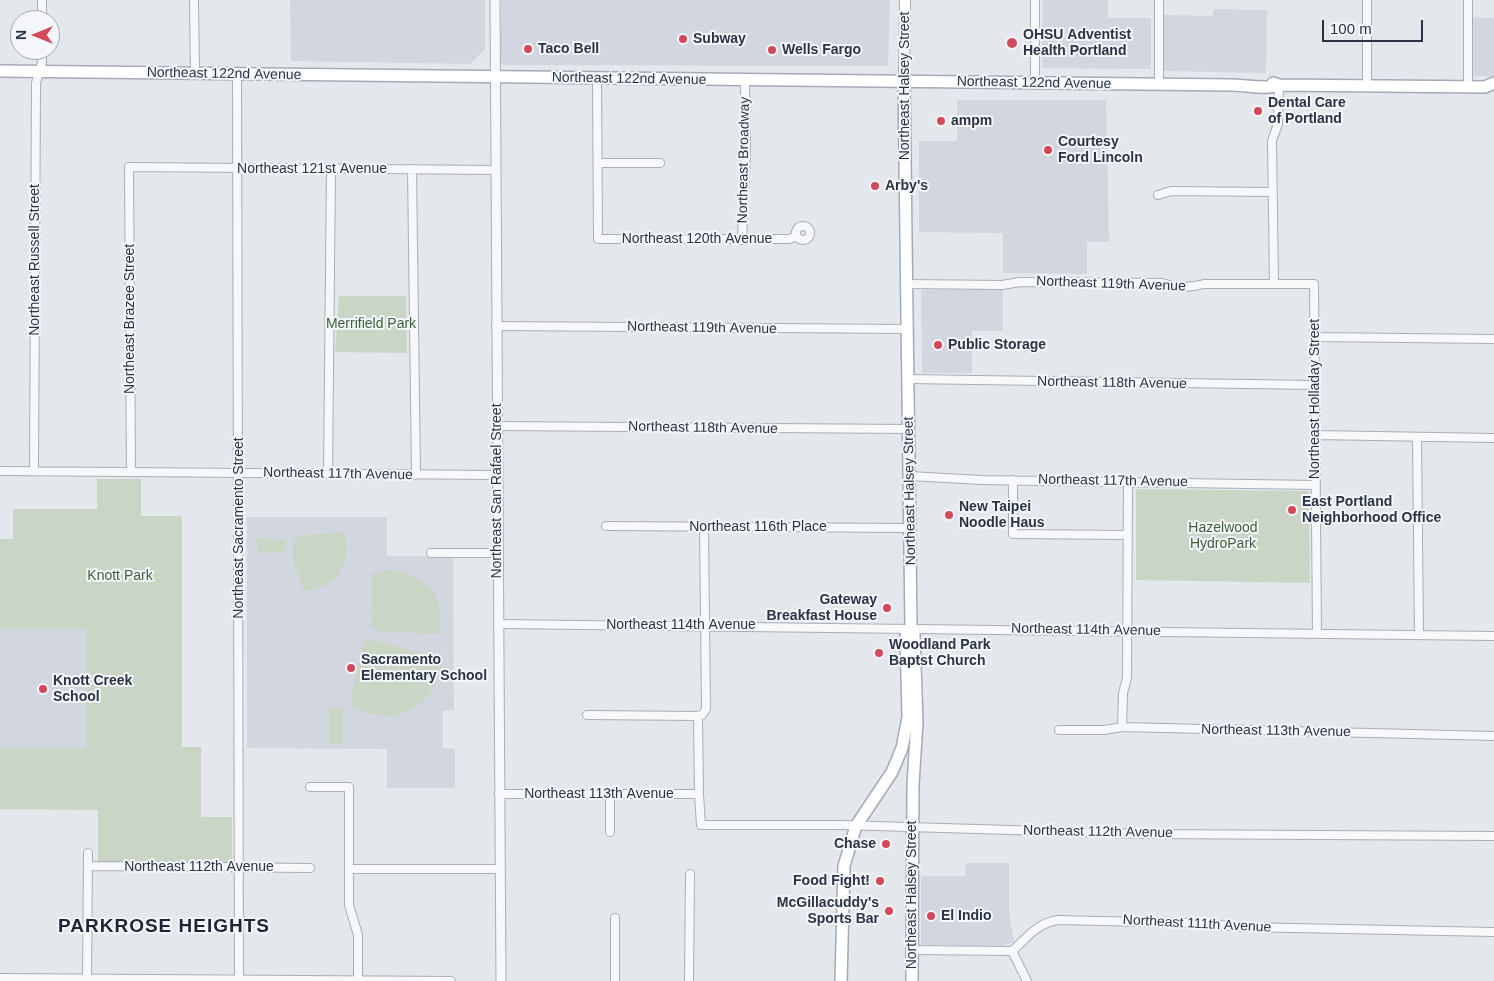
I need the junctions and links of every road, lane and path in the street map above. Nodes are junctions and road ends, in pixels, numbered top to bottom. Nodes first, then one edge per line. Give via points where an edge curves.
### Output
1 (194, 0) edge
2 (495, 0) edge
3 (905, 0) edge
4 (1035, 0) edge
5 (1160, 0) edge
6 (1366, 0) edge
7 (1468, 0) edge
8 (42, 60) edge
9 (0, 71) edge
10 (38, 72) junction
11 (194, 74) junction
12 (237, 74) junction
13 (495, 77) junction
14 (597, 78) junction
15 (745, 80) junction
16 (904, 81) junction
17 (1035, 83) junction
18 (1159, 84) junction
19 (1279, 85) junction
20 (1367, 86) junction
21 (1468, 87) junction
22 (1491, 88) edge
23 (598, 163) junction
24 (660, 163) dead end
25 (129, 167) joint
26 (237, 168) junction
27 (331, 169) junction
28 (412, 170) junction
29 (495, 170) junction
30 (1273, 192) junction
31 (1158, 195) dead end
32 (797, 236) dead end
33 (742, 240) junction
34 (907, 284) junction
35 (1274, 284) junction
36 (1314, 284) joint
37 (496, 326) junction
38 (908, 329) junction
39 (1315, 337) junction
40 (1494, 339) edge
41 (908, 379) junction
42 (1316, 385) junction
43 (496, 426) junction
44 (909, 429) junction
45 (1316, 435) junction
46 (1417, 437) junction
47 (1494, 438) edge
48 (0, 471) edge
49 (34, 471) junction
50 (132, 472) junction
51 (239, 473) junction
52 (328, 474) junction
53 (416, 474) junction
54 (497, 475) junction
55 (910, 476) junction
56 (1013, 480) junction
57 (1128, 481) junction
58 (1316, 485) junction
59 (606, 526) dead end
60 (704, 527) junction
61 (910, 528) junction
62 (1128, 535) junction
63 (431, 553) dead end
64 (498, 553) junction
65 (498, 624) junction
66 (705, 626) junction
67 (912, 627) junction
68 (1127, 630) junction
69 (1317, 633) junction
70 (1419, 635) junction
71 (1494, 636) edge
72 (587, 715) dead end
73 (698, 716) junction
74 (1122, 727) junction
75 (1059, 730) dead end
76 (1494, 736) edge
77 (310, 787) dead end
78 (500, 794) junction
79 (699, 794) junction
80 (610, 795) junction
81 (856, 826) junction
82 (913, 827) junction
83 (610, 832) dead end
84 (1494, 836) edge
85 (88, 853) dead end
86 (88, 866) junction
87 (240, 867) junction
88 (310, 868) dead end
89 (349, 869) junction
90 (500, 869) junction
91 (690, 874) dead end
92 (615, 918) dead end
93 (1494, 932) edge
94 (912, 950) junction
95 (1012, 951) junction
96 (0, 978) edge
97 (87, 980) edge
98 (166, 980) edge
99 (239, 980) edge
100 (358, 980) edge
101 (313, 981) edge
102 (387, 981) edge
103 (452, 981) edge
104 (500, 981) edge
105 (615, 981) edge
106 (689, 981) edge
107 (841, 981) edge
108 (912, 981) edge
109 (1027, 981) edge

1 - 11 street
2 - 13 street, Northeast San Rafael Street
3 - 16 main road, Northeast Halsey Street
4 - 17 street
5 - 18 street
6 - 20 street
7 - 21 street
8 - 10 street, Northeast Russell Street
9 - 10 main road, Northeast 122nd Avenue
10 - 11 main road, Northeast 122nd Avenue
10 - 49 street, Northeast Russell Street
11 - 12 main road, Northeast 122nd Avenue
12 - 13 main road, Northeast 122nd Avenue
12 - 26 street, Northeast Sacramento Street
13 - 14 main road, Northeast 122nd Avenue
13 - 29 street, Northeast San Rafael Street
14 - 15 main road, Northeast 122nd Avenue
14 - 23 street
15 - 16 main road, Northeast 122nd Avenue
15 - 33 street, Northeast Broadway
16 - 17 main road, Northeast 122nd Avenue
16 - 34 main road, Northeast Halsey Street
17 - 18 main road, Northeast 122nd Avenue
18 - 19 main road, Northeast 122nd Avenue via 1258,85 1270,89
19 - 20 main road, Northeast 122nd Avenue
19 - 30 street via 1278,124 1272,141
20 - 21 main road, Northeast 122nd Avenue
21 - 22 main road, Northeast 122nd Avenue
23 - 24 street
23 - 33 street, Northeast 120th Avenue via 598,240
25 - 26 street, Northeast 121st Avenue
25 - 50 street, Northeast Brazee Street
26 - 27 street, Northeast 121st Avenue
26 - 51 street, Northeast Sacramento Street
27 - 28 street, Northeast 121st Avenue
27 - 52 street
28 - 29 street, Northeast 121st Avenue
28 - 53 street
29 - 37 street, Northeast San Rafael Street
30 - 31 street via 1171,191
30 - 35 street
32 - 33 street, Northeast 120th Avenue
34 - 35 street, Northeast 119th Avenue
34 - 38 main road, Northeast Halsey Street
35 - 36 street, Northeast 119th Avenue
36 - 39 street, Northeast Holladay Street
37 - 38 street, Northeast 119th Avenue
37 - 43 street, Northeast San Rafael Street
38 - 41 main road, Northeast Halsey Street
39 - 40 street
39 - 42 street, Northeast Holladay Street
41 - 42 street, Northeast 118th Avenue
41 - 44 main road, Northeast Halsey Street
42 - 45 street, Northeast Holladay Street
43 - 44 street, Northeast 118th Avenue
43 - 54 street, Northeast San Rafael Street
44 - 55 main road, Northeast Halsey Street
45 - 46 street
45 - 58 street, Northeast Holladay Street
46 - 47 street
46 - 70 street
48 - 49 street, Northeast 117th Avenue
49 - 50 street, Northeast 117th Avenue
50 - 51 street, Northeast 117th Avenue
51 - 52 street, Northeast 117th Avenue
51 - 87 street, Northeast Sacramento Street
52 - 53 street, Northeast 117th Avenue
53 - 54 street, Northeast 117th Avenue
54 - 64 street, Northeast San Rafael Street
55 - 56 street, Northeast 117th Avenue
55 - 61 main road, Northeast Halsey Street
56 - 57 street, Northeast 117th Avenue
56 - 62 street via 1013,534
57 - 58 street, Northeast 117th Avenue
57 - 62 street
58 - 69 street, Northeast Holladay Street
59 - 60 street, Northeast 116th Place
60 - 61 street, Northeast 116th Place
60 - 66 street
61 - 67 main road, Northeast Halsey Street
62 - 68 street
63 - 64 street
64 - 65 street, Northeast San Rafael Street
65 - 66 street, Northeast 114th Avenue
65 - 78 street, Northeast San Rafael Street
66 - 67 street, Northeast 114th Avenue
66 - 73 street via 706,709
67 - 68 street, Northeast 114th Avenue
67 - 81 main road via 906,635 908,717 902,748 892,772
67 - 82 main road, Northeast Halsey Street via 918,722
68 - 69 street, Northeast 114th Avenue
68 - 74 street
69 - 70 street, Northeast 114th Avenue
70 - 71 street, Northeast 114th Avenue
72 - 73 street
73 - 79 street
74 - 75 street, Northeast 113th Avenue
74 - 76 street, Northeast 113th Avenue
77 - 89 street via 349,787
78 - 80 street, Northeast 113th Avenue
78 - 90 street, Northeast San Rafael Street
79 - 80 street, Northeast 113th Avenue
79 - 81 street, Northeast 112th Avenue via 701,825
80 - 83 street
81 - 82 street, Northeast 112th Avenue
81 - 107 main road via 843,873
82 - 84 street, Northeast 112th Avenue via 1144,834
82 - 94 main road, Northeast Halsey Street
85 - 86 street
86 - 87 street, Northeast 112th Avenue
86 - 97 street
87 - 88 street, Northeast 112th Avenue
87 - 99 street, Northeast Sacramento Street
89 - 90 street
89 - 100 street via 349,905 358,935
90 - 104 street, Northeast San Rafael Street
91 - 106 street
92 - 105 street
93 - 95 street, Northeast 111th Avenue via 1057,920 1034,928
94 - 95 street
94 - 108 main road, Northeast Halsey Street
95 - 109 street
96 - 97 street
97 - 98 street
98 - 99 street
99 - 101 street
100 - 101 street
100 - 102 street
102 - 103 street

